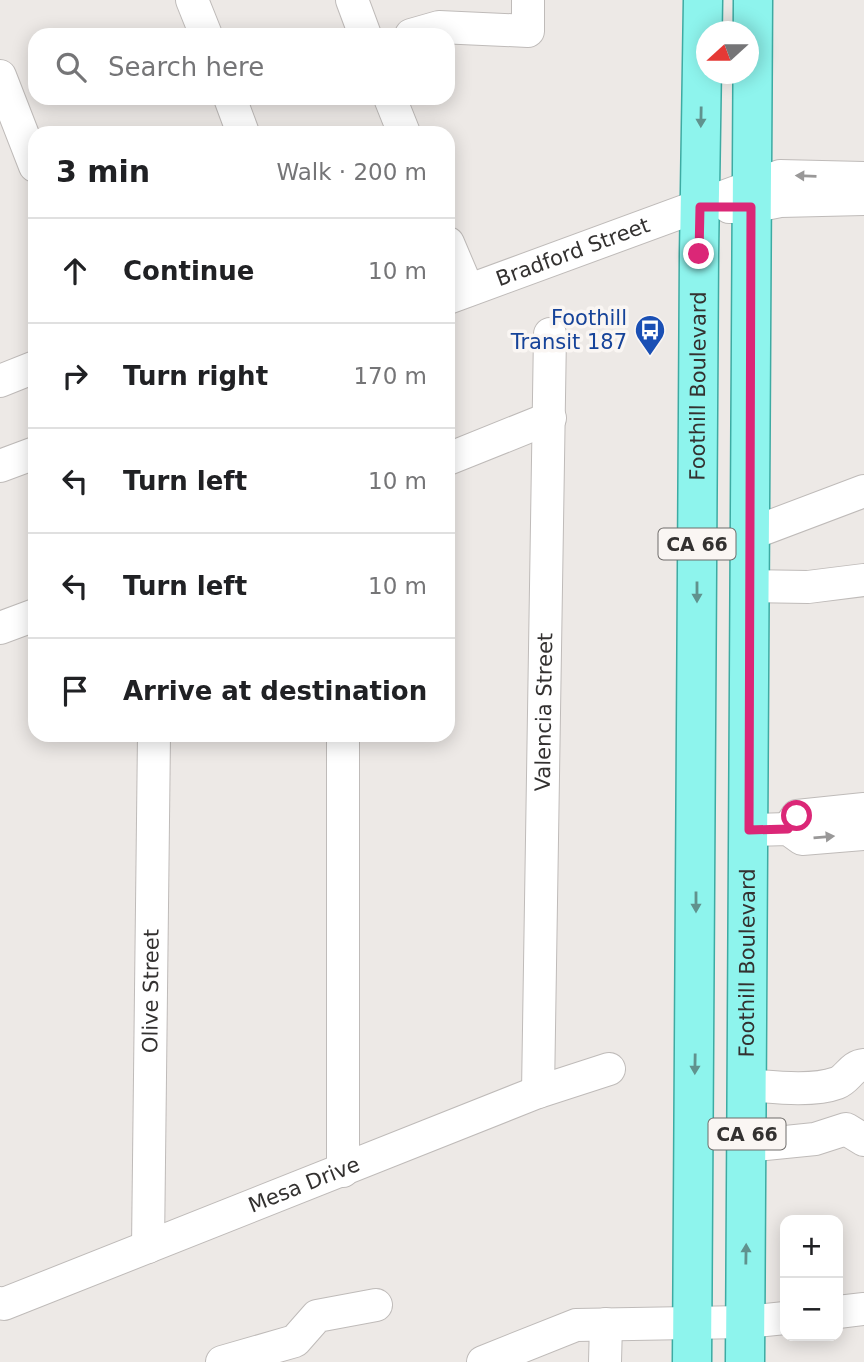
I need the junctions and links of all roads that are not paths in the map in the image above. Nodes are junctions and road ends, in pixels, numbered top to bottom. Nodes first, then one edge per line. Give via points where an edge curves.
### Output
1 (192, 0) edge
2 (352, 0) edge
3 (528, 0) edge
4 (704, 0) edge
5 (753, 0) edge
6 (203, 28) edge
7 (362, 28) edge
8 (436, 28) edge
9 (0, 76) edge
10 (233, 105) edge
11 (393, 105) edge
12 (240, 126) edge
13 (401, 126) edge
14 (28, 148) edge
15 (864, 178) edge
16 (751, 197) junction
17 (864, 199) edge
18 (700, 207) junction
19 (458, 294) edge
20 (550, 334) dead end
21 (28, 370) edge
22 (0, 381) edge
23 (550, 418) junction
24 (28, 456) edge
25 (455, 456) edge
26 (0, 466) edge
27 (864, 491) edge
28 (750, 534) junction
29 (864, 580) edge
30 (750, 586) junction
31 (28, 618) edge
32 (0, 628) edge
33 (154, 742) edge
34 (343, 742) edge
35 (864, 809) edge
36 (788, 829) junction
37 (749, 830) junction
38 (864, 834) edge
39 (864, 1065) edge
40 (609, 1069) dead end
41 (747, 1085) junction
42 (538, 1092) junction
43 (864, 1140) edge
44 (747, 1146) junction
45 (343, 1171) junction
46 (148, 1247) junction
47 (0, 1303) edge
48 (376, 1305) dead end
49 (864, 1309) edge
50 (843, 1311) edge
51 (780, 1318) edge
52 (692, 1321) junction
53 (745, 1322) junction
54 (606, 1324) junction
55 (225, 1362) edge
56 (483, 1362) edge
57 (605, 1362) edge
58 (692, 1362) edge
59 (744, 1362) edge

1 - 6 street
2 - 7 street
3 - 8 street via 528,31
4 -> 18 main road, CA 66
5 - 16 main road, CA 66
9 - 14 street
10 - 12 street
11 - 13 street
15 -> 16 street via 780,176
16 - 17 street
16 - 18 street, Bradford Street
16 - 28 main road, Foothill Boulevard / CA 66
18 - 19 street, Bradford Street
18 -> 52 main road, Foothill Boulevard / CA 66
20 - 23 street, Valencia Street
21 - 22 street
23 - 25 street
23 - 42 street, Valencia Street
24 - 26 street
27 - 28 street
28 - 30 main road, Foothill Boulevard / CA 66
29 - 30 street via 808,587
30 - 37 main road, Foothill Boulevard / CA 66
31 - 32 street
33 - 46 street, Olive Street
34 - 45 street
35 - 36 street via 797,816
36 - 37 street
36 -> 38 street via 802,839
37 - 41 main road, Foothill Boulevard / CA 66
39 - 41 street via 856,1065 838,1083 790,1088
40 - 42 street, Mesa Drive
41 - 44 main road, Foothill Boulevard / CA 66
42 - 45 street, Mesa Drive
43 - 44 street via 846,1129 815,1139
53 -> 44 main road, Foothill Boulevard / CA 66
45 - 46 street, Mesa Drive
46 - 47 street, Mesa Drive
48 - 55 street via 317,1317 295,1342
49 - 50 street
51 - 53 street
52 - 53 street
52 - 54 street
52 - 58 main road, Foothill Boulevard / CA 66
53 - 59 main road, Foothill Boulevard / CA 66
54 - 56 street via 576,1325
54 - 57 street

